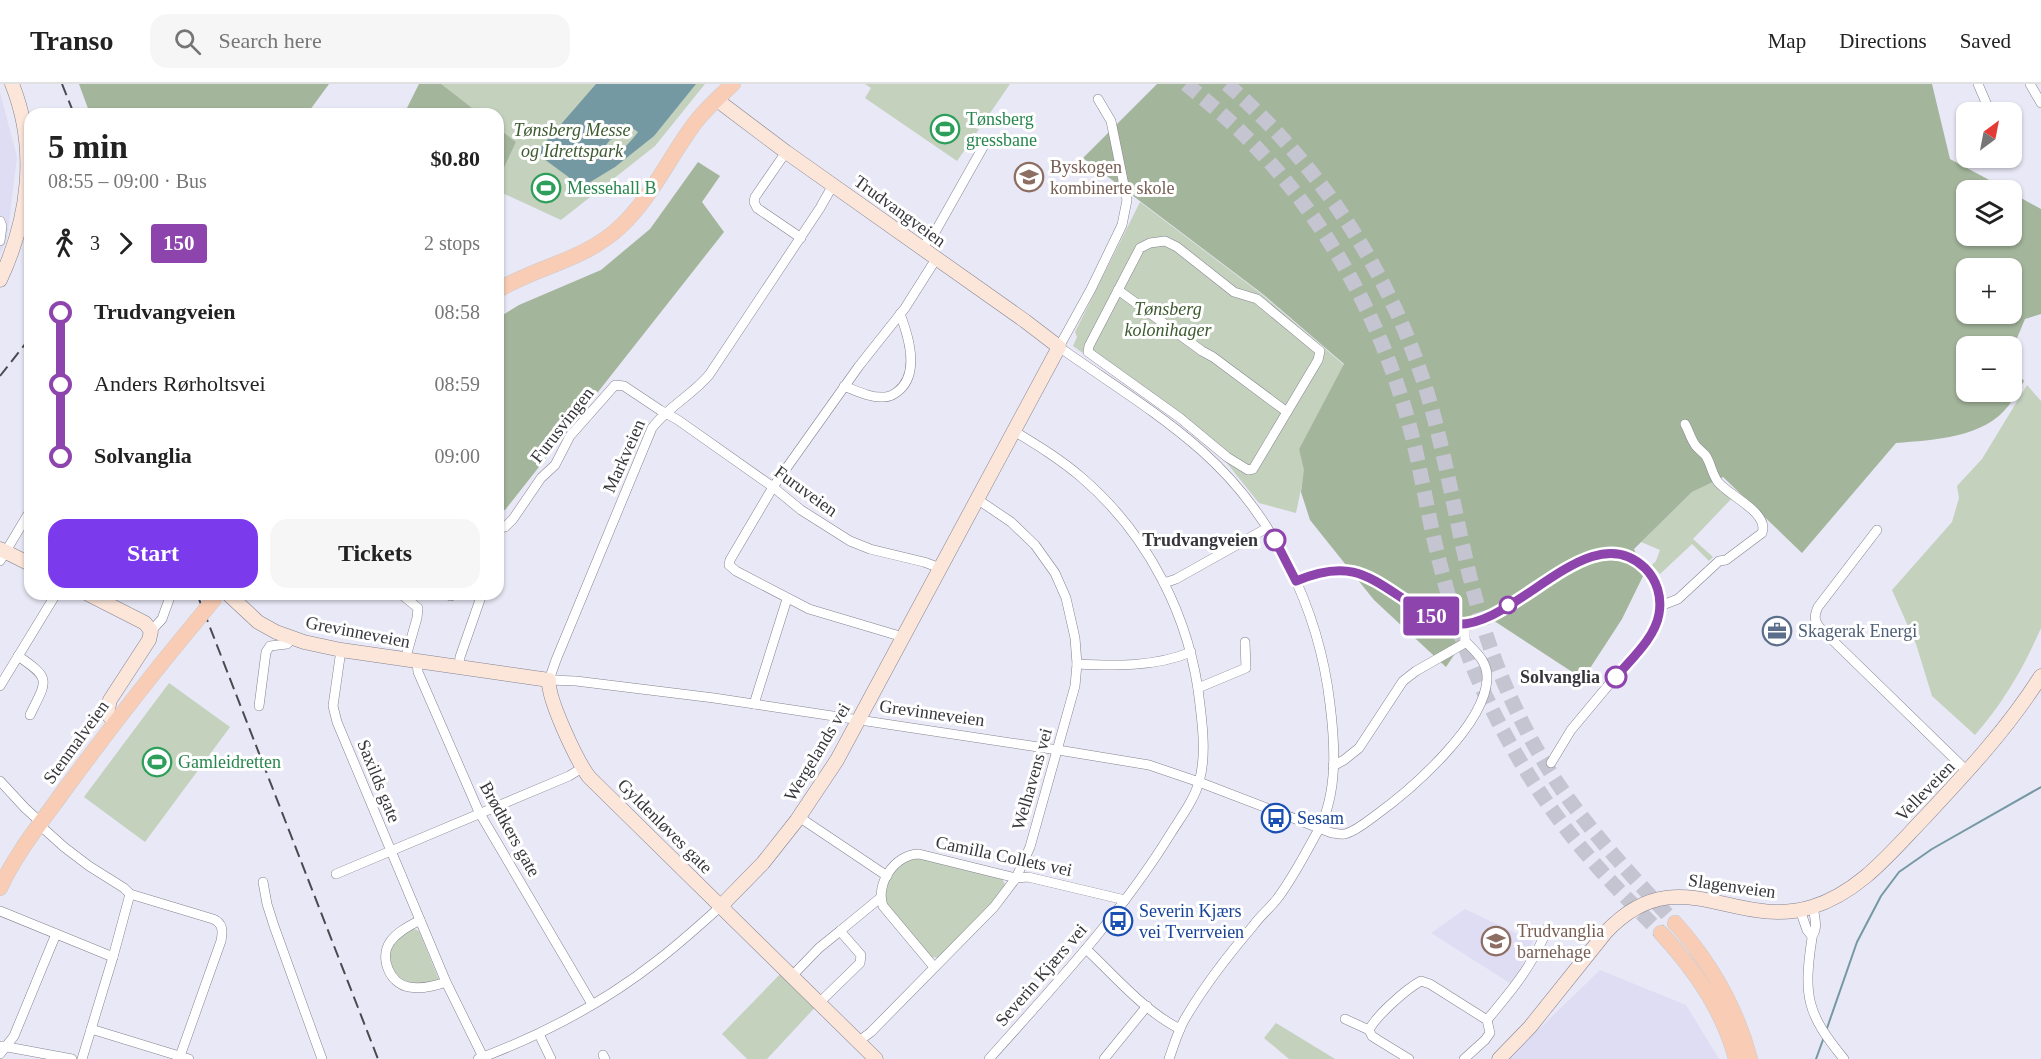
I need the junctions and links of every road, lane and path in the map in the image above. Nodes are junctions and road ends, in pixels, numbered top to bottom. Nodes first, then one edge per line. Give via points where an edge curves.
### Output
1 (12, 84) edge
2 (733, 84) edge
3 (1978, 84) edge
4 (2030, 84) edge
5 (1098, 99) dead end
6 (717, 100) junction
7 (1986, 102) edge
8 (2041, 103) edge
9 (24, 128) edge
10 (987, 140) dead end
11 (786, 152) junction
12 (833, 185) junction
13 (24, 204) edge
14 (0, 221) edge
15 (801, 238) junction
16 (0, 241) edge
17 (922, 249) junction
18 (936, 259) junction
19 (0, 280) edge
20 (504, 287) edge
21 (1118, 290) junction
22 (900, 314) junction
23 (1059, 347) junction
24 (844, 386) junction
25 (1287, 412) junction
26 (666, 413) junction
27 (1685, 424) dead end
28 (1014, 431) junction
29 (773, 487) junction
30 (976, 499) junction
31 (24, 520) edge
32 (504, 527) edge
33 (1267, 528) junction
34 (1877, 530) dead end
35 (2, 554) edge
36 (24, 562) edge
37 (940, 568) junction
38 (1296, 581) junction
39 (1164, 583) junction
40 (787, 599) junction
41 (52, 600) edge
42 (100, 600) edge
43 (169, 600) edge
44 (216, 600) edge
45 (226, 600) edge
46 (408, 600) edge
47 (480, 600) edge
48 (1660, 606) junction
49 (1465, 624) junction
50 (152, 631) junction
51 (903, 637) junction
52 (293, 638) junction
53 (1245, 642) dead end
54 (341, 650) junction
55 (1191, 652) junction
56 (18, 656) junction
57 (411, 661) junction
58 (1077, 664) junction
59 (459, 668) junction
60 (2041, 676) edge
61 (549, 680) junction
62 (0, 686) edge
63 (1198, 688) junction
64 (754, 704) junction
65 (260, 706) dead end
66 (30, 715) dead end
67 (858, 721) junction
68 (114, 722) junction
69 (1058, 750) junction
70 (1551, 763) dead end
71 (1333, 766) junction
72 (582, 768) junction
73 (1968, 772) junction
74 (0, 781) edge
75 (1199, 782) junction
76 (479, 812) junction
77 (799, 817) junction
78 (40, 824) junction
79 (1319, 828) junction
80 (391, 850) junction
81 (336, 874) dead end
82 (887, 876) junction
83 (1016, 878) junction
84 (263, 882) dead end
85 (0, 888) edge
86 (130, 894) junction
87 (880, 898) junction
88 (1125, 900) junction
89 (721, 906) junction
90 (1807, 908) junction
91 (0, 911) edge
92 (420, 920) junction
93 (1675, 923) tunnel mouth
94 (1548, 927) dead end
95 (840, 931) junction
96 (1660, 933) tunnel mouth
97 (56, 934) junction
98 (1086, 950) junction
99 (113, 957) junction
100 (934, 967) junction
101 (792, 976) junction
102 (446, 982) junction
103 (819, 1002) junction
104 (592, 1004) junction
105 (1147, 1006) junction
106 (1345, 1019) dead end
107 (1487, 1020) junction
108 (92, 1029) junction
109 (1180, 1029) junction
110 (1369, 1030) junction
111 (539, 1034) junction
112 (859, 1041) junction
113 (2, 1049) edge
114 (183, 1058) edge
115 (481, 1058) edge
116 (72, 1059) edge
117 (82, 1059) edge
118 (322, 1059) edge
119 (551, 1059) edge
120 (876, 1059) edge
121 (989, 1059) edge
122 (1104, 1059) edge
123 (1169, 1059) edge
124 (1409, 1059) edge
125 (1464, 1059) edge
126 (1499, 1059) edge
127 (1736, 1059) edge
128 (1750, 1059) edge
129 (1844, 1059) edge

1 - 9 main road
2 - 6 main road
3 - 7 street
4 - 8 street
5 - 23 street via 1111,121 1127,200 1122,225
6 - 11 main road, Trudvangveien
6 - 20 main road via 692,126 641,204 620,227 584,252
10 - 17 street
11 - 12 main road, Trudvangveien
11 - 15 street via 754,202
12 - 15 street, Markveien
12 - 17 main road, Trudvangveien
13 - 19 main road via 16,240
14 - 16 street
15 - 26 street, Markveien via 709,375
17 - 18 main road, Trudvangveien
18 - 22 street
18 - 23 main road, Trudvangveien
21 - 25 street
21 - 25 street via 1140,248 1166,242 1234,292 1257,299 1320,351
21 - 25 street via 1088,352 1227,457 1252,469
22 - 24 street
22 - 24 street via 912,367 902,388 882,398
23 - 28 main road, Wergelands vei
23 - 33 street, Trudvangveien via 1204,453
24 - 29 street
26 - 29 street, Furuveien
26 - 32 street, Furusvingen via 624,386 615,385 570,436 555,465
26 - 61 street, Markveien via 646,439
27 - 48 street via 1720,485 1753,510 1764,530 1726,560 1719,561 1678,599
28 - 30 main road, Wergelands vei
28 - 39 street, Severin Kjærs vei via 1060,460 1098,493 1143,546
29 - 37 street, Furuveien via 850,541
29 - 40 street via 729,565
30 - 37 main road, Wergelands vei
30 - 58 street, Welhavens vei via 1011,522 1035,545 1055,573 1066,597
31 - 35 street
33 - 38 street, Trudvangveien
33 - 39 street
34 - 73 street via 1818,607 1815,622
35 - 36 main road
37 - 51 main road, Wergelands vei
38 - 49 street via 1327,570 1357,572 1436,620
38 - 71 street, Trudvangveien via 1329,689
39 - 55 street, Severin Kjærs vei
40 - 51 street via 832,617
40 - 64 street
41 - 56 street
42 - 50 main road via 145,623
43 - 50 street via 162,619
44 - 68 main road, Stenmalveien, bridge
45 - 52 main road, Grevinneveien via 258,622
46 - 57 street via 418,608
47 - 59 street
48 - 49 street via 1653,579 1640,564 1627,556 1596,554 1494,614
48 - 70 street via 1652,633 1571,730
49 - 71 street via 1465,643 1403,681 1359,748
49 - 79 street, Grevinneveien via 1465,641 1480,656 1488,678 1473,717 1441,758 1402,796 1346,834
50 - 68 main road via 107,707
51 - 67 main road, Wergelands vei
52 - 54 main road, Grevinneveien
52 - 65 street via 287,644 270,646 266,652
53 - 63 street via 1246,668
54 - 57 main road, Grevinneveien
54 - 80 street, Saxilds gate via 334,711
55 - 58 street via 1140,663
55 - 63 street, Severin Kjærs vei
56 - 62 street
56 - 66 street via 41,672 44,681
57 - 59 main road, Grevinneveien
57 - 76 street, Brødtkers gate
58 - 69 street, Welhavens vei
59 - 61 main road, Grevinneveien
60 - 73 main road, Velleveien
61 - 64 street, Grevinneveien
61 - 72 main road, Gyldenløves gate via 549,693
63 - 75 street, Severin Kjærs vei via 1203,747
64 - 67 street, Grevinneveien
67 - 69 street, Grevinneveien
67 - 77 main road, Wergelands vei
68 - 78 main road, Stenmalveien
69 - 75 street, Grevinneveien via 1149,765
69 - 83 street, Welhavens vei via 1030,847
71 - 79 street, Trudvangveien via 1328,804
72 - 76 street
72 - 89 main road, Gyldenløves gate
73 - 90 main road, Velleveien via 1869,874 1845,893
74 - 78 street
75 - 79 street, Grevinneveien
75 - 88 street, Severin Kjærs vei via 1160,852
76 - 80 street
76 - 104 street, Brødtkers gate
77 - 82 street
77 - 89 main road, Wergelands vei via 763,863
78 - 85 main road, Stenmalveien
78 - 86 street via 64,847
79 - 109 street, Trudvangveien via 1280,894 1231,955
80 - 81 street
80 - 92 street, Saxilds gate
82 - 83 street, Camilla Collets vei via 898,862 913,854
82 - 87 street
83 - 88 street, Camilla Collets vei via 1028,877
83 - 100 street, Welhavens vei via 994,907
84 - 118 street via 274,926
86 - 99 street
86 - 114 street via 213,918 222,927 221,941
87 - 95 street
87 - 100 street
88 - 98 street, Severin Kjærs vei
89 - 101 main road, Gyldenløves gate
89 - 104 street, Wergelands vei via 659,960
90 - 126 main road, Slagenveien via 1767,912 1679,896 1638,906 1606,932 1530,1027
90 - 129 street via 1807,930 1812,936 1808,995 1813,1015
91 - 97 street
92 - 102 street, Saxilds gate
92 - 102 street via 389,943 387,968 395,980 409,987
93 - 128 main road via 1699,951 1726,994
94 - 107 street via 1522,975
95 - 101 street
95 - 103 street via 861,955 860,963
96 - 127 main road via 1704,986 1726,1028
97 - 99 street
97 - 113 street via 14,1036
98 - 105 street
98 - 121 street, Severin Kjærs vei
99 - 108 street
100 - 112 street, Welhavens vei
101 - 103 main road, Gyldenløves gate
102 - 115 street, Saxilds gate
103 - 112 main road, Gyldenløves gate
104 - 111 street, Wergelands vei
105 - 109 street
105 - 122 street
106 - 110 street
107 - 110 street via 1421,981
107 - 125 street via 1490,1033
108 - 114 street
108 - 117 street
109 - 123 street, Trudvangveien
110 - 124 street via 1372,1036
111 - 115 street, Wergelands vei
111 - 119 street
112 - 120 main road, Gyldenløves gate
113 - 116 street

